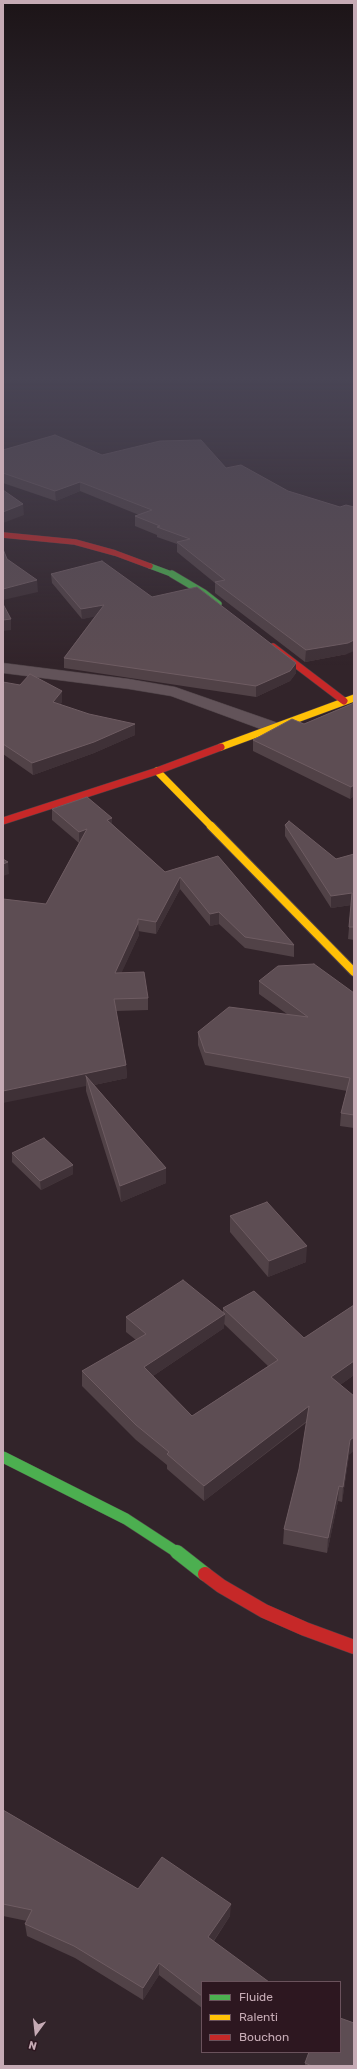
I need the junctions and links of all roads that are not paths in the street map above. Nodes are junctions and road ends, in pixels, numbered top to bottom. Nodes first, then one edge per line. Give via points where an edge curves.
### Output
1 (3, 535) edge
2 (228, 612) edge
3 (264, 640) edge
4 (3, 668) edge
5 (354, 698) edge
6 (344, 701) junction
7 (272, 727) junction
8 (157, 771) junction
9 (3, 821) edge
10 (354, 972) edge
11 (3, 1457) edge
12 (354, 1647) edge

1 - 2 street via 75,542 115,553 168,572 204,593
3 - 6 street
4 - 7 street via 175,692
5 - 6 street
6 - 7 street
7 - 8 street
8 - 9 street
8 - 10 street
11 - 12 street via 126,1520 168,1546 221,1586 264,1610

